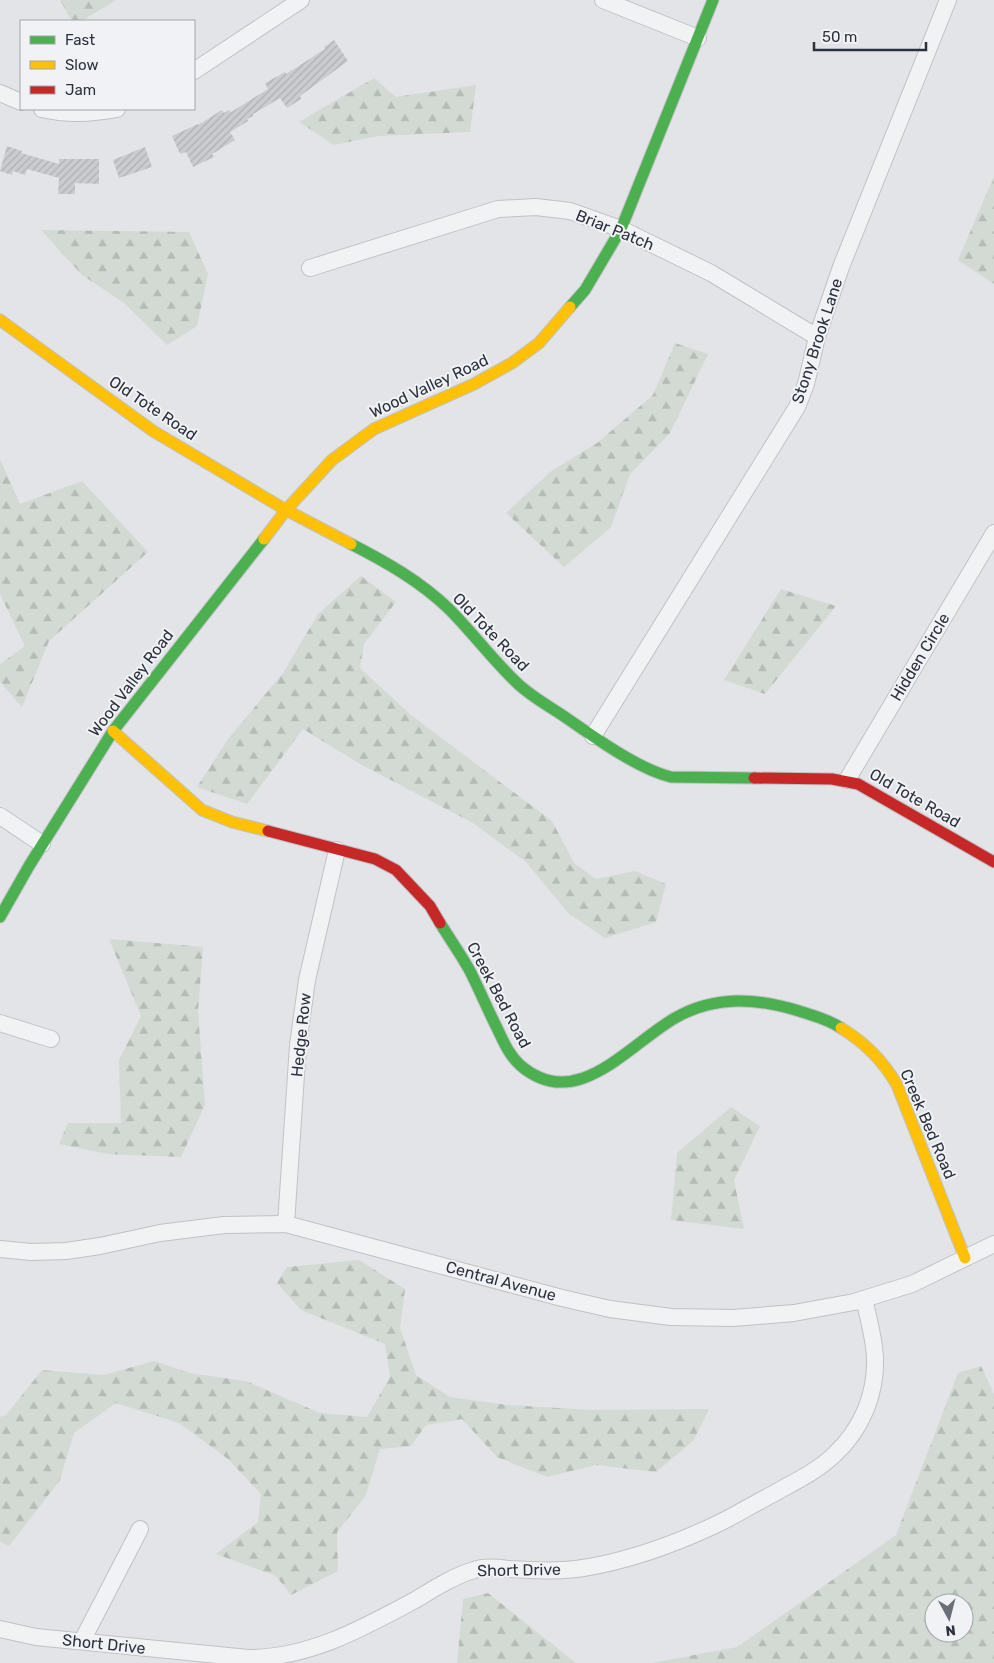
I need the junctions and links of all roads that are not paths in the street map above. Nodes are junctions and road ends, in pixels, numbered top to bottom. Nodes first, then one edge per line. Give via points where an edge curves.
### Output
1 (301, 0) edge
2 (603, 0) edge
3 (713, 0) edge
4 (948, 0) edge
5 (698, 38) junction
6 (195, 70) edge
7 (0, 93) edge
8 (20, 102) edge
9 (48, 110) edge
10 (109, 110) edge
11 (621, 229) junction
12 (310, 268) dead end
13 (0, 320) edge
14 (817, 336) junction
15 (286, 510) junction
16 (994, 533) edge
17 (113, 731) junction
18 (593, 736) junction
19 (847, 780) junction
20 (0, 816) edge
21 (42, 844) junction
22 (337, 850) junction
23 (994, 862) edge
24 (0, 917) edge
25 (0, 1023) edge
26 (51, 1039) dead end
27 (286, 1224) junction
28 (994, 1244) edge
29 (0, 1249) edge
30 (965, 1258) junction
31 (864, 1299) junction
32 (140, 1529) dead end
33 (0, 1629) edge
34 (82, 1642) junction
35 (297, 1657) edge

1 - 6 street
2 - 5 street
3 - 5 street, Wood Valley Road
4 - 14 street, Stony Brook Lane via 841,267
5 - 11 street, Wood Valley Road
7 - 8 street
9 - 10 street via 67,113
11 - 12 street, Briar Patch via 570,212 536,207 498,209
11 - 14 street, Briar Patch via 711,273
11 - 15 street, Wood Valley Road via 585,290 539,343 512,364 474,384 374,429 332,460
13 - 15 street, Old Tote Road via 153,431
14 - 18 street, Stony Brook Lane via 806,384 796,407
15 - 17 street, Wood Valley Road
15 - 18 street, Old Tote Road via 400,570 448,608 516,682
16 - 19 street, Hidden Circle
17 - 21 street, Wood Valley Road
17 - 22 street, Creek Bed Road via 202,810 232,822
18 - 19 street, Old Tote Road via 644,767 671,777
19 - 23 street, Old Tote Road via 872,791
20 - 21 street
21 - 24 street, Wood Valley Road
22 - 27 street, Hedge Row via 307,980 298,1045
22 - 30 street, Creek Bed Road via 375,860 396,870 430,906 469,970 510,1055 519,1066 543,1079 556,1082 584,1080 675,1018 720,1002 773,1003 828,1020 855,1036 879,1058 897,1085
25 - 26 street
27 - 29 street, Central Avenue via 224,1225 66,1251
27 - 31 street, Central Avenue via 562,1298 610,1309 671,1317 733,1318 794,1313
28 - 30 street, Central Avenue
30 - 31 street, Central Avenue via 912,1284
31 - 35 street, Short Drive via 876,1357 870,1398 859,1423 843,1446 807,1475 714,1526 620,1560 582,1568 476,1569
32 - 34 street
33 - 34 street, Short Drive
34 - 35 street, Short Drive via 248,1658

